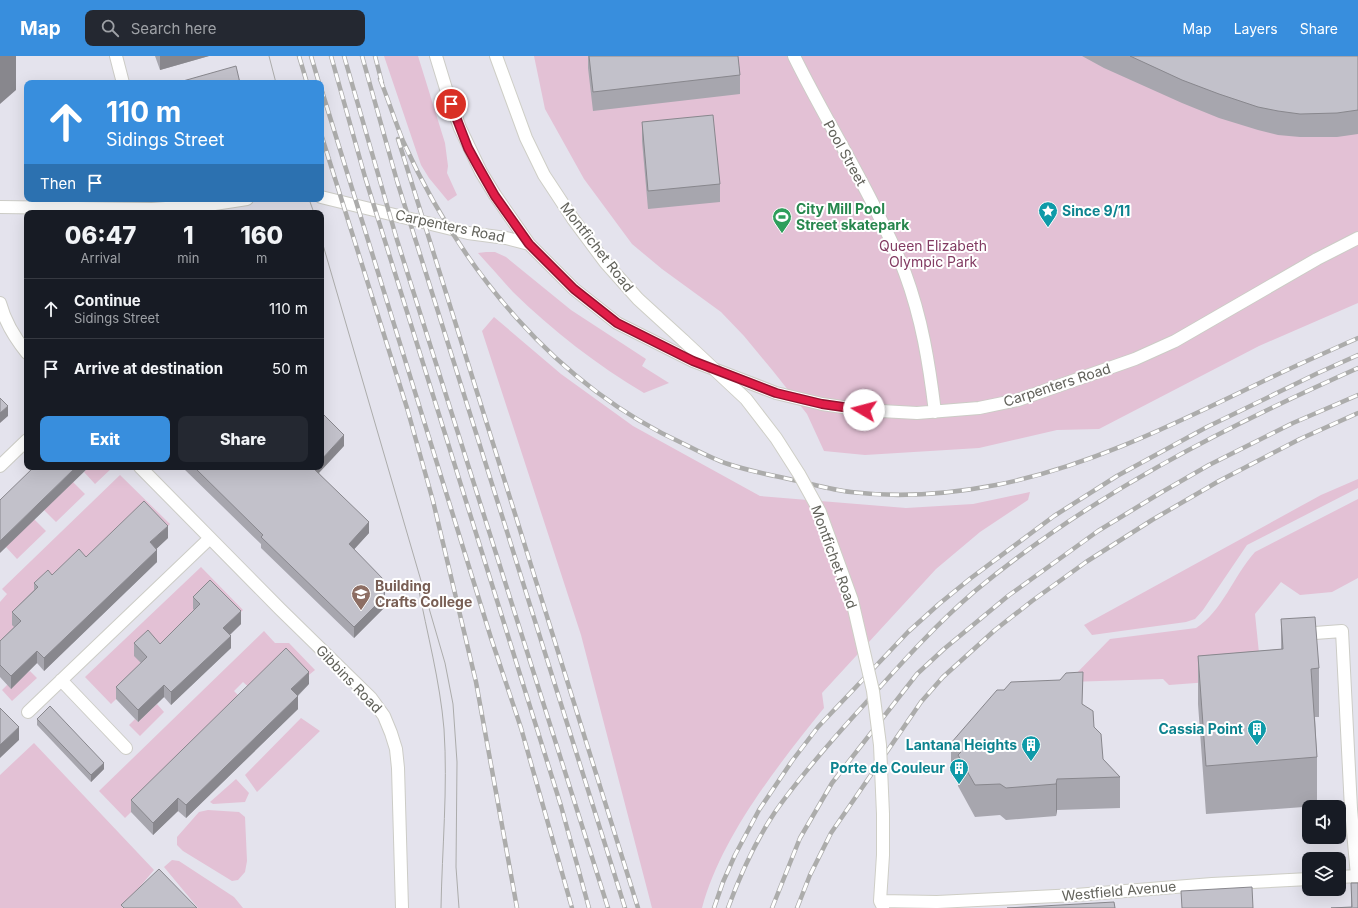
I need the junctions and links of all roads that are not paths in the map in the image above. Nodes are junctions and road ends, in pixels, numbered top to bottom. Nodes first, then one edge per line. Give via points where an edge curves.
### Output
1 (116, 56) edge
2 (436, 56) edge
3 (496, 56) edge
4 (794, 56) edge
5 (122, 80) edge
6 (324, 198) edge
7 (228, 202) edge
8 (151, 204) edge
9 (0, 207) edge
10 (1358, 238) edge
11 (529, 244) junction
12 (0, 302) edge
13 (24, 349) edge
14 (935, 412) junction
15 (24, 443) edge
16 (0, 466) edge
17 (143, 470) edge
18 (210, 538) junction
19 (1290, 634) edge
20 (61, 680) junction
21 (28, 712) dead end
22 (126, 748) dead end
23 (1358, 876) edge
24 (1346, 877) edge
25 (1302, 879) edge
26 (880, 906) edge
27 (402, 908) edge

1 - 5 street
2 - 11 street via 468,148 495,196
3 - 26 street, Montfichet Road, bridge via 526,138 544,175 573,219 605,262 638,299 746,398 776,438 820,512 852,600 873,691 880,745 883,814
4 - 14 street, Pool Street via 866,189 904,272 913,295 927,353
6 - 11 street, Carpenters Road via 468,233
7 - 8 street via 208,205
8 - 9 street
10 - 14 street, Carpenters Road via 1175,341 1135,359 1018,400 979,408
11 - 14 street, Carpenters Road via 574,289 617,323 693,361 776,393 822,404 885,412
12 - 13 street via 4,317
15 - 16 street
17 - 18 street, Gibbins Road
18 - 20 street
18 - 27 street, Gibbins Road via 371,698 384,716 396,749 398,768
19 - 23 street via 1342,631
20 - 21 street
20 - 22 street
23 - 24 street
25 - 26 street, Westfield Avenue

